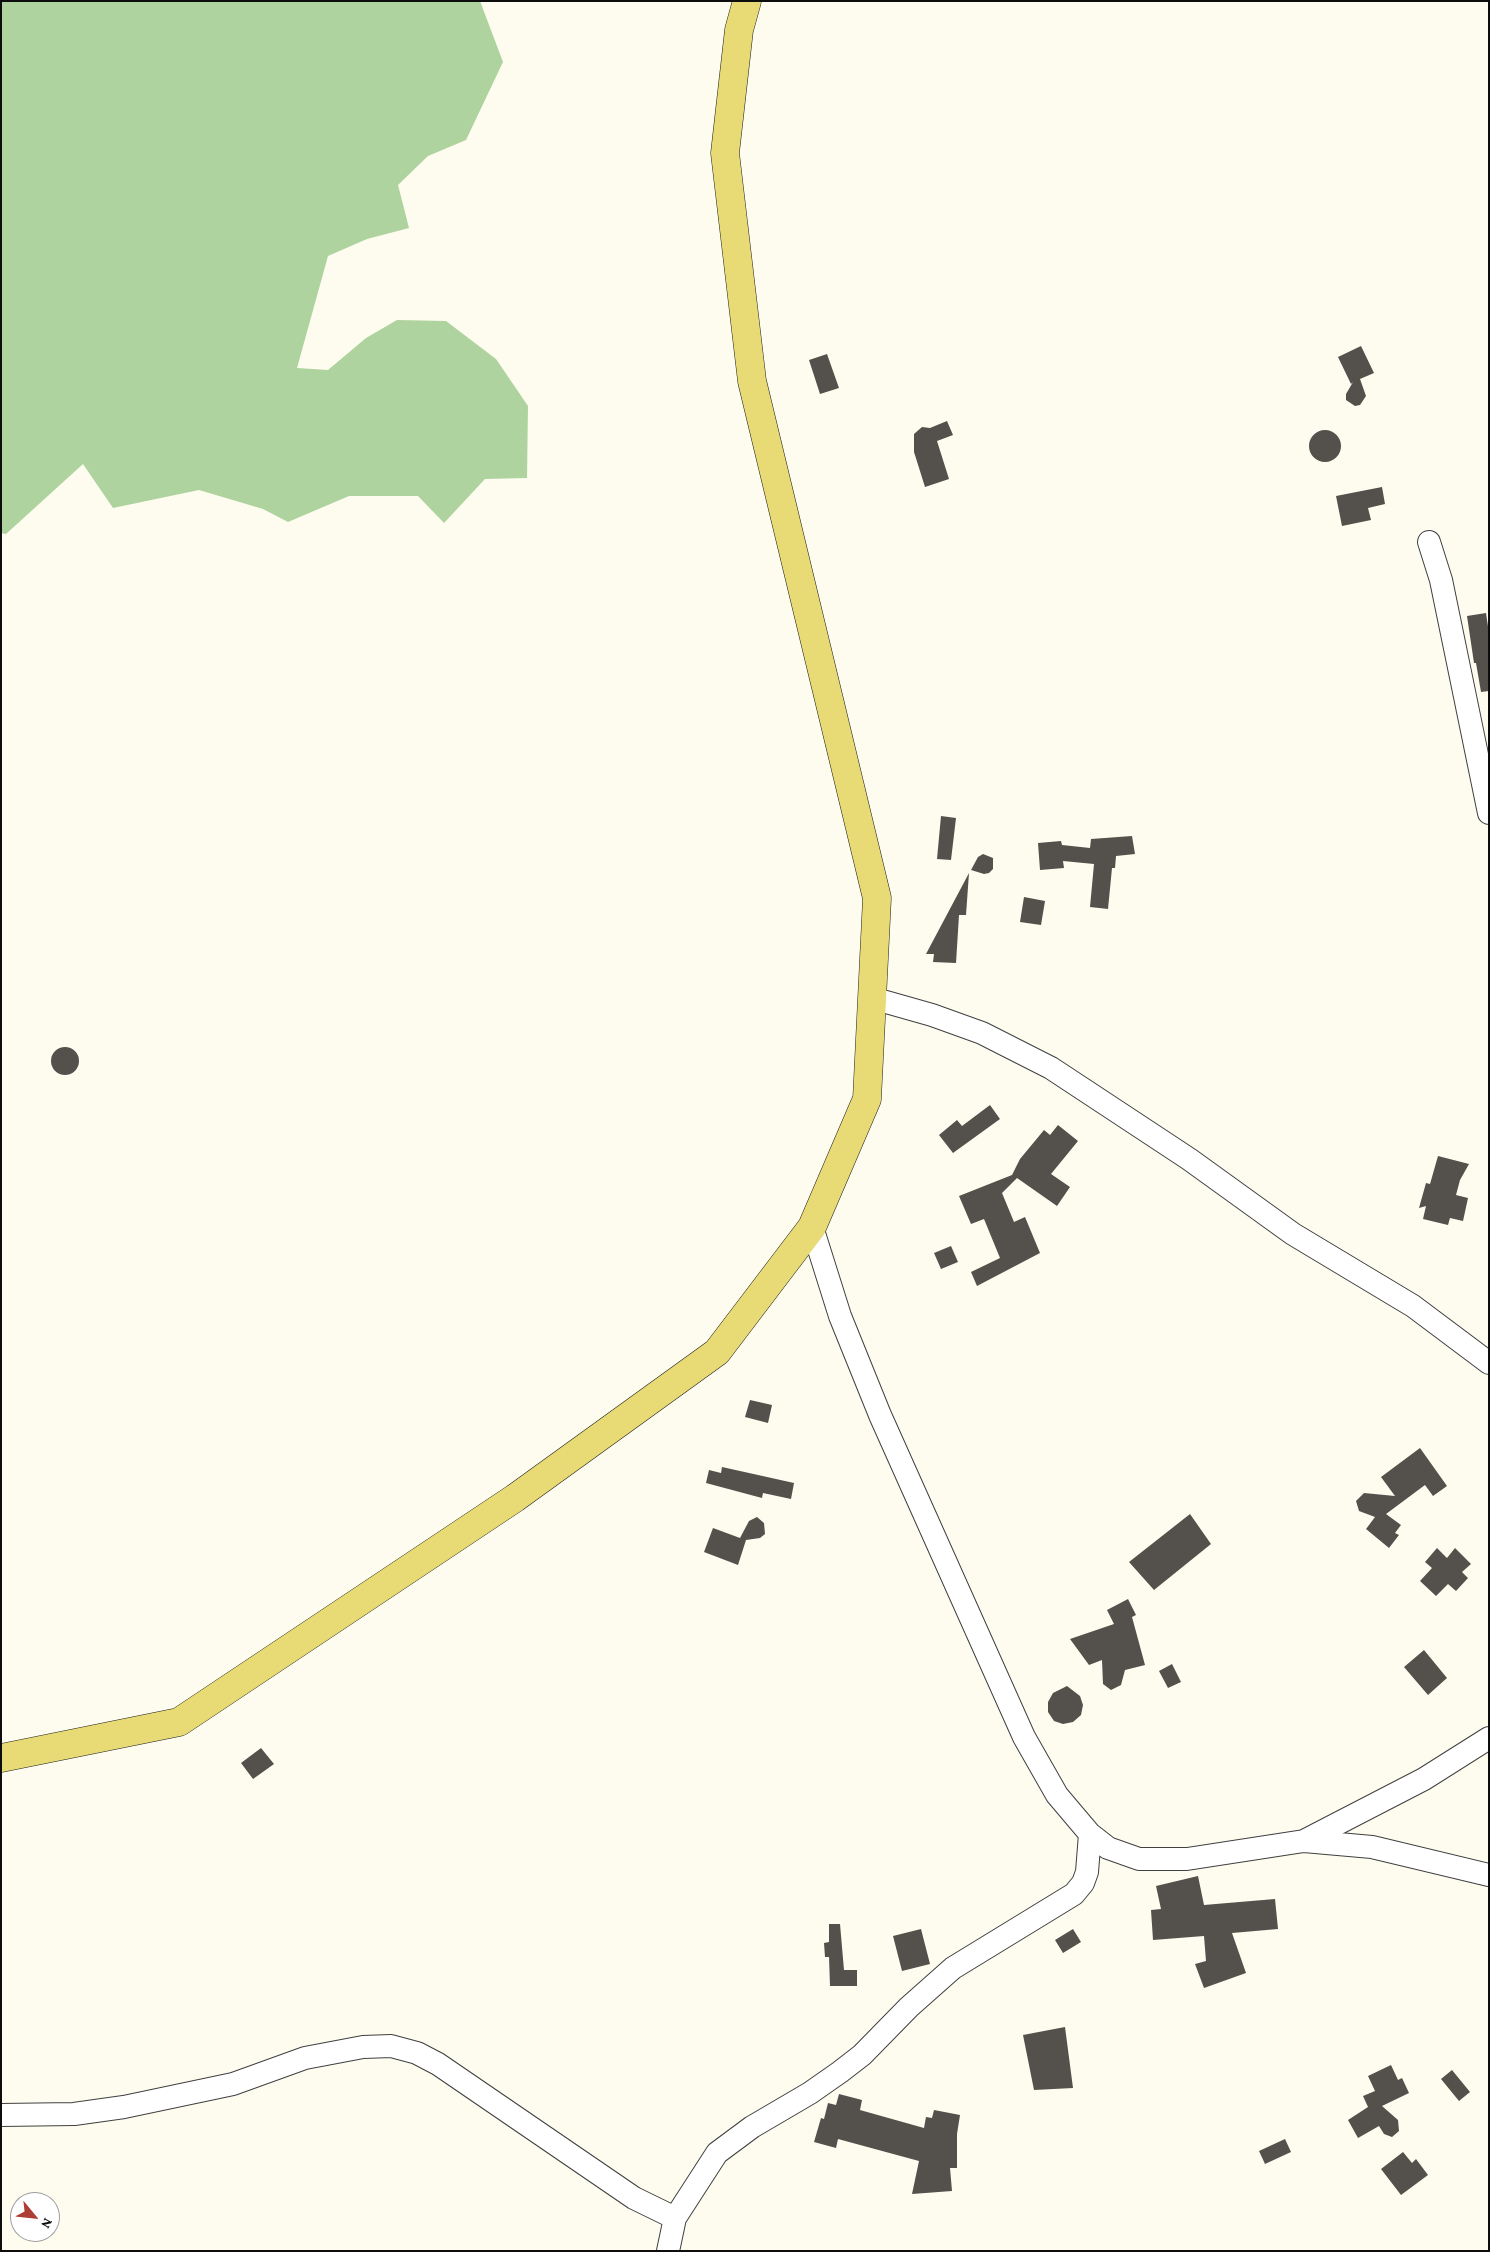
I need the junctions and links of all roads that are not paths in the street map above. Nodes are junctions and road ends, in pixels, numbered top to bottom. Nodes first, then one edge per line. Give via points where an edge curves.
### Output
1 (747, 1) edge
2 (1429, 542) dead end
3 (1489, 814) edge
4 (872, 998) junction
5 (812, 1227) junction
6 (1489, 1363) edge
7 (1489, 1738) edge
8 (1, 1758) edge
9 (1090, 1834) junction
10 (1304, 1841) junction
11 (1489, 1875) edge
12 (1, 2115) edge
13 (675, 2218) junction
14 (668, 2251) edge

1 - 4 main road via 739,30 725,153 752,381 877,898
2 - 3 street via 1441,580
4 - 5 main road via 867,1099
4 - 6 street via 982,1033 1051,1068 1189,1159 1293,1234 1413,1306
5 - 8 main road via 717,1352 515,1498 179,1722
5 - 9 street via 840,1316 880,1415 1024,1737 1057,1795
7 - 10 street via 1424,1779
9 - 10 street via 1108,1848 1139,1858 1187,1859
9 - 13 street via 1087,1872 1074,1894 953,1968 862,2055 717,2153
10 - 11 street via 1372,1847
12 - 13 street via 74,2114 124,2107 233,2084 305,2058 363,2047 391,2046 438,2064 634,2198
13 - 14 street

